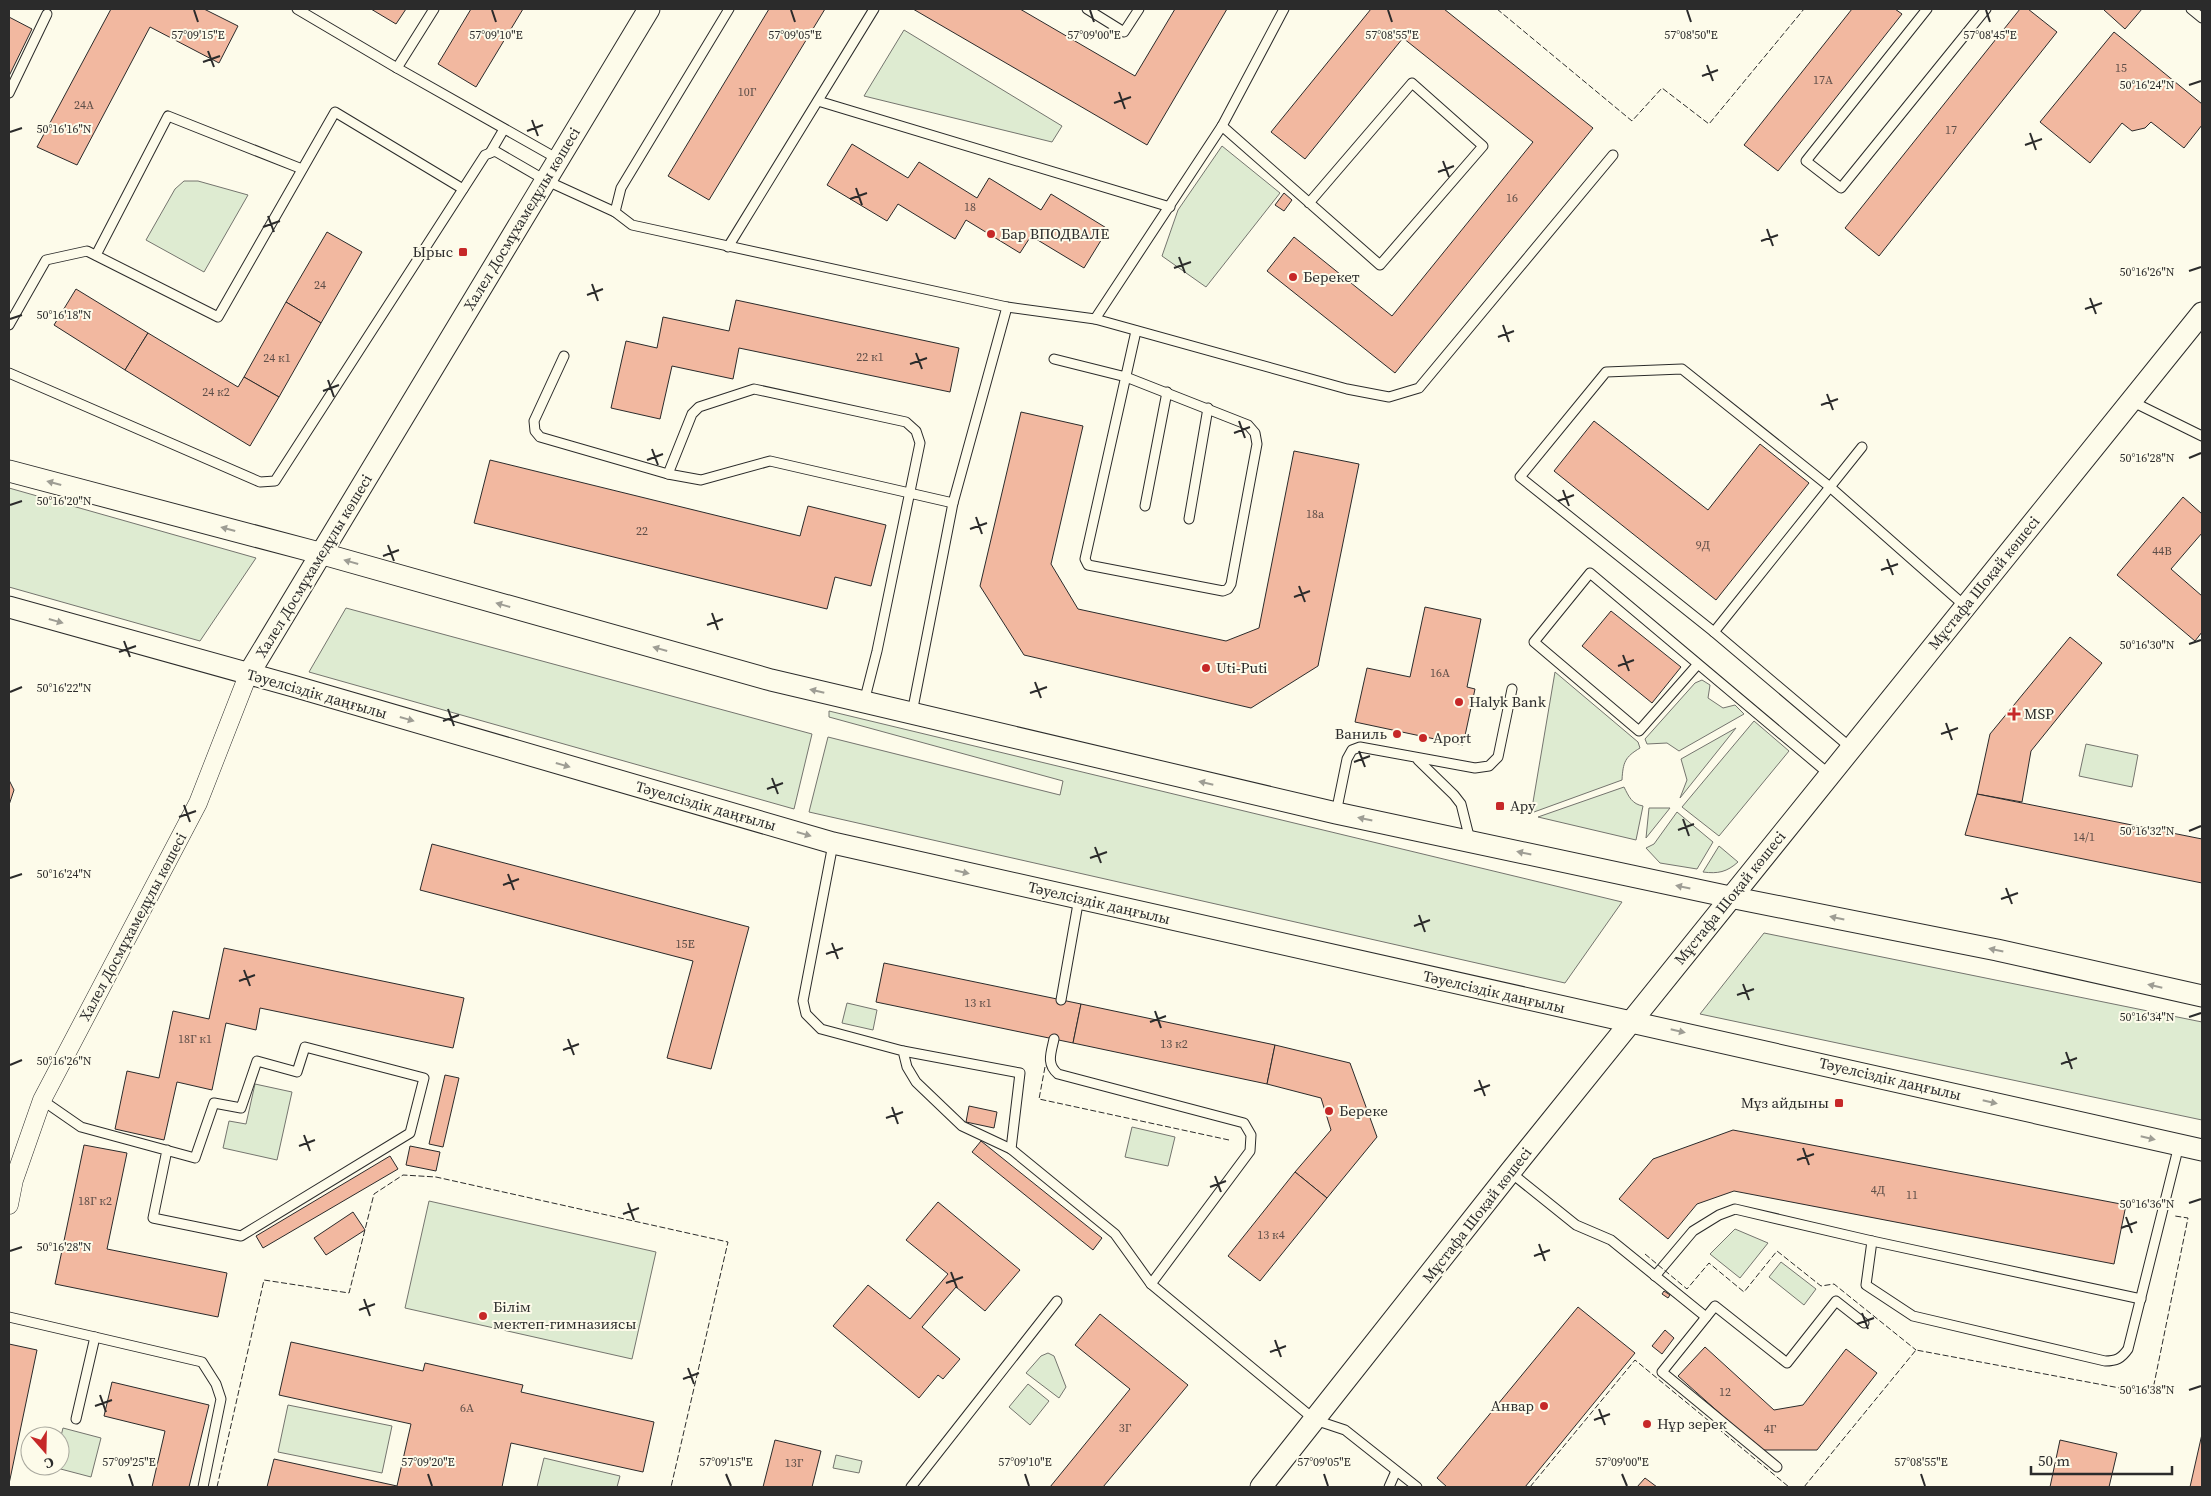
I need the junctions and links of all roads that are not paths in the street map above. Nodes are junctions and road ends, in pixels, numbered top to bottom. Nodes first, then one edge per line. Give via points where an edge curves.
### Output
1 (297, 9) edge
2 (434, 9) edge
3 (650, 9) edge
4 (729, 9) edge
5 (874, 9) edge
6 (1086, 9) edge
7 (1139, 9) edge
8 (1284, 9) edge
9 (1927, 9) edge
10 (1986, 9) edge
11 (2191, 9) edge
12 (47, 14) dead end
13 (2202, 18) edge
14 (397, 68) junction
15 (9, 93) edge
16 (818, 101) junction
17 (1222, 126) junction
18 (504, 128) junction
19 (490, 152) junction
20 (1613, 155) dead end
21 (558, 159) junction
22 (302, 169) junction
23 (545, 180) junction
24 (463, 188) junction
25 (1308, 203) junction
26 (1170, 207) junction
27 (615, 212) junction
28 (728, 247) junction
29 (96, 255) junction
30 (1007, 307) junction
31 (2202, 313) edge
32 (1095, 319) junction
33 (9, 326) edge
34 (1136, 331) junction
35 (564, 356) dead end
36 (1054, 359) dead end
37 (9, 374) edge
38 (1126, 377) junction
39 (1167, 392) junction
40 (2131, 401) junction
41 (1208, 408) junction
42 (2202, 436) edge
43 (1862, 447) dead end
44 (9, 471) edge
45 (668, 474) junction
46 (1830, 487) junction
47 (910, 494) junction
48 (953, 504) junction
49 (1145, 506) dead end
50 (1189, 519) dead end
51 (322, 554) junction
52 (1965, 606) junction
53 (9, 607) edge
54 (1714, 632) junction
55 (1698, 664) junction
56 (248, 675) junction
57 (1512, 689) dead end
58 (864, 702) junction
59 (912, 714) junction
60 (1851, 748) junction
61 (1417, 759) junction
62 (1830, 774) junction
63 (1336, 813) junction
64 (1470, 842) junction
65 (833, 843) junction
66 (1079, 898) junction
67 (1730, 898) junction
68 (2202, 996) edge
69 (1061, 1000) dead end
70 (1630, 1023) junction
71 (1054, 1040) dead end
72 (903, 1051) junction
73 (42, 1100) junction
74 (2179, 1145) junction
75 (1011, 1149) junction
76 (167, 1150) junction
77 (2202, 1150) edge
78 (1510, 1172) junction
79 (9, 1205) edge
80 (1872, 1241) junction
81 (1656, 1276) junction
82 (1150, 1284) junction
83 (2141, 1299) junction
84 (1057, 1301) dead end
85 (9, 1317) edge
86 (1706, 1317) junction
87 (1864, 1323) dead end
88 (95, 1337) junction
89 (76, 1419) dead end
90 (1315, 1420) junction
91 (1777, 1467) dead end
92 (1396, 1471) junction
93 (203, 1487) edge
94 (912, 1487) edge
95 (1261, 1487) edge
96 (1388, 1487) edge
97 (1418, 1487) edge

1 - 14 lane
2 - 14 lane
3 - 21 street, Халел Досмұхамедұлы көшесі
4 - 27 lane via 621,188
5 - 16 lane
6 - 7 lane via 1124,32
8 - 17 lane
9 - 10 lane via 1806,161 1841,188
11 - 13 lane
12 - 15 lane
14 - 18 lane
16 - 26 lane
16 - 28 lane
17 - 25 lane
17 - 26 lane
18 - 19 lane
18 - 21 lane
19 - 23 lane via 495,151
19 - 24 lane
20 - 34 lane via 1419,388 1389,396 1347,390
21 - 23 street, Халел Досмұхамедұлы көшесі
22 - 24 lane via 335,112
22 - 29 lane via 168,116
22 - 29 lane via 218,317
23 - 27 lane
23 - 51 street, Халел Досмұхамедұлы көшесі
24 - 37 lane via 275,481 260,482
25 - 25 lane via 1380,265 1483,146 1412,83
26 - 32 lane
27 - 28 lane via 632,225
28 - 30 lane
29 - 33 lane via 87,251 46,260
30 - 32 lane
30 - 48 lane
31 - 40 street, Мұстафа Шоқай көшесі
32 - 34 lane
34 - 38 lane
35 - 45 lane via 534,421 535,431 540,437
36 - 38 lane
38 - 39 lane
38 - 41 lane via 1085,559 1088,565 1223,591 1228,589 1257,444 1255,433 1248,425
39 - 41 lane
39 - 49 lane
40 - 42 lane
40 - 52 street, Мұстафа Шоқай көшесі
41 - 50 lane
43 - 46 lane
51 -> 44 street
45 - 47 lane via 701,480 770,461
45 - 47 lane via 692,414 699,407 754,389 906,422 916,431 920,443
46 - 52 lane
46 - 54 lane
46 - 54 lane via 1682,369 1606,372 1520,477
47 - 48 lane
47 - 58 lane
48 - 59 lane
51 - 56 street, Халел Досмұхамедұлы көшесі
58 -> 51 street via 771,680
52 - 60 street, Мұстафа Шоқай көшесі
53 -> 56 street, Тәуелсіздік даңғылы
54 - 60 lane
55 - 55 lane via 1590,573 1534,642 1639,731
55 - 62 lane
56 -> 65 street, Тәуелсіздік даңғылы
56 - 73 street, Халел Досмұхамедұлы көшесі via 198,803
57 - 61 lane via 1498,757 1489,766 1475,768
58 - 59 street
63 -> 59 street
60 - 62 street, Мұстафа Шоқай көшесі
61 - 63 lane via 1360,748 1352,750 1347,759
61 - 64 lane via 1461,804
62 - 67 street, Мұстафа Шоқай көшесі
64 -> 63 street
67 -> 64 street
65 -> 66 street, Тәуелсіздік даңғылы
65 - 72 lane via 803,1001 806,1014 821,1029
66 - 69 lane
66 - 70 street, Тәуелсіздік даңғылы
68 -> 67 street via 1997,950
67 - 70 street, Мұстафа Шоқай көшесі
70 -> 74 street, Тәуелсіздік даңғылы via 1679,1031
70 - 78 street, Мұстафа Шоқай көшесі
71 - 82 lane via 1050,1060 1058,1074 1244,1123 1251,1135 1250,1151
72 - 75 lane via 916,1082 962,1126
72 - 75 lane via 1020,1073
73 - 76 lane via 81,1127
73 - 79 street, Халел Досмұхамедұлы көшесі via 14,1180
74 - 77 street, Тәуелсіздік даңғылы
74 - 83 lane
75 - 82 lane via 1115,1234
76 - 76 lane via 196,1158 214,1103 241,1108 257,1061 297,1072 305,1047 424,1078 410,1133 241,1236 153,1218
78 - 81 lane via 1576,1225 1611,1240
78 - 90 street, Мұстафа Шоқай көшесі
80 - 81 lane via 1735,1209 1693,1231
80 - 83 lane
80 - 83 lane via 1866,1285 1913,1316 2105,1361 2116,1361 2128,1350
81 - 86 lane
82 - 90 lane
84 - 94 lane
85 - 88 lane
86 - 87 lane via 1715,1306 1786,1362 1836,1301
86 - 91 lane via 1662,1372
88 - 89 lane
88 - 93 lane via 202,1362 216,1384 220,1399
90 - 92 lane via 1345,1430
90 - 95 street, Мұстафа Шоқай көшесі
92 - 96 lane
92 - 97 lane

